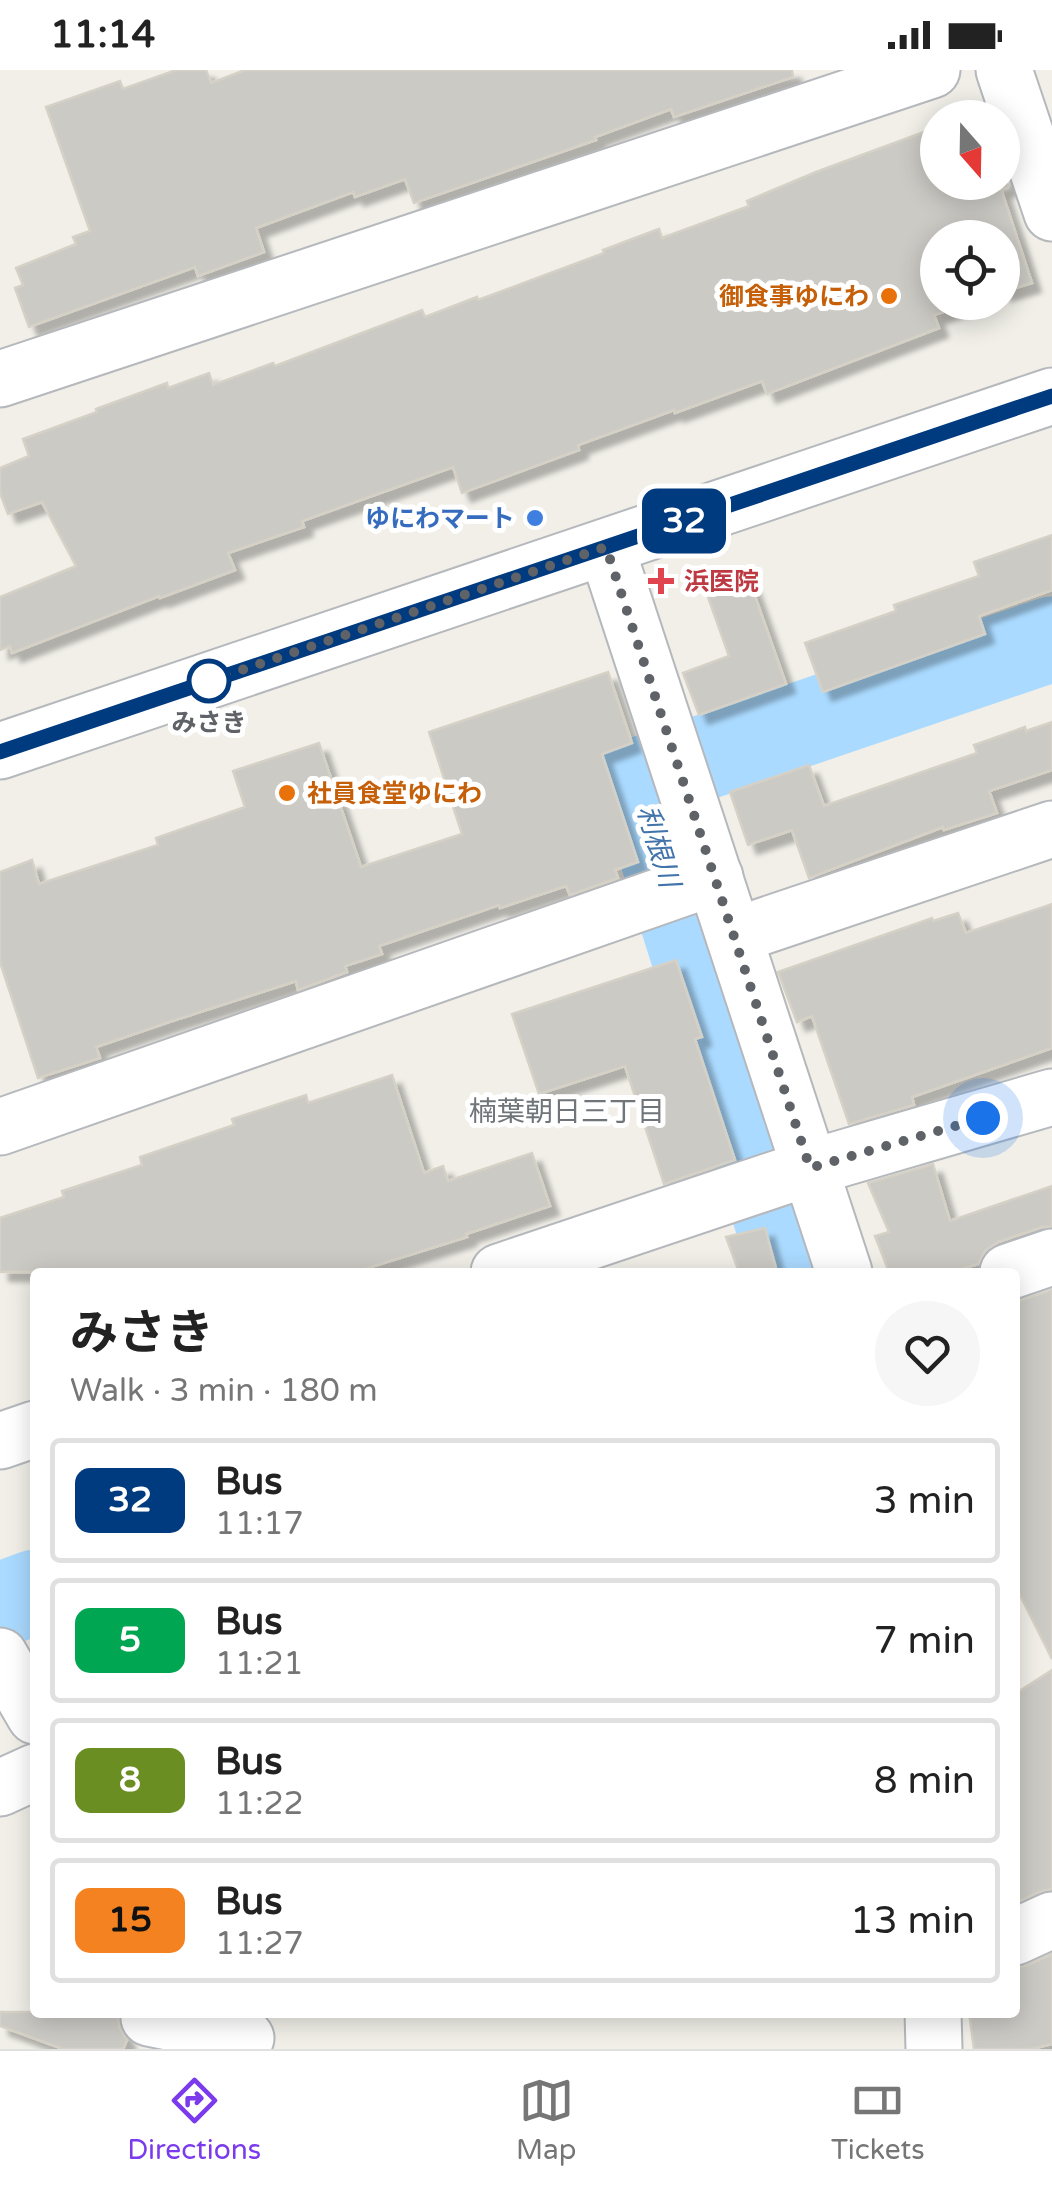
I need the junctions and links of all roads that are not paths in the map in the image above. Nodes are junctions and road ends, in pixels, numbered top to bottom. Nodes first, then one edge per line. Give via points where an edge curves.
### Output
1 (932, 70) edge
2 (1004, 70) edge
3 (1052, 214) edge
4 (0, 379) edge
5 (1052, 396) edge
6 (606, 547) junction
7 (0, 752) edge
8 (1052, 829) edge
9 (715, 877) junction
10 (734, 936) junction
11 (1052, 1097) edge
12 (0, 1127) edge
13 (810, 1168) junction
14 (1052, 1257) edge
15 (511, 1268) edge
16 (843, 1268) edge
17 (1020, 1268) edge
18 (30, 1431) edge
19 (0, 1441) edge
20 (0, 1656) edge
21 (30, 1707) edge
22 (30, 1774) edge
23 (0, 1788) edge
24 (1052, 1920) edge
25 (1020, 1936) edge
26 (932, 2018) edge
27 (151, 2026) edge
28 (246, 2038) dead end
29 (934, 2049) edge

1 - 4 street
2 - 3 street
5 - 6 street
6 - 7 street
6 - 9 street
8 - 10 street
9 - 10 street
9 - 12 street
10 - 13 street
11 - 13 street
13 - 15 street
13 - 16 street
14 - 17 street
18 - 19 street
20 - 21 street
22 - 23 street
24 - 25 street
26 - 29 street
27 - 28 street

